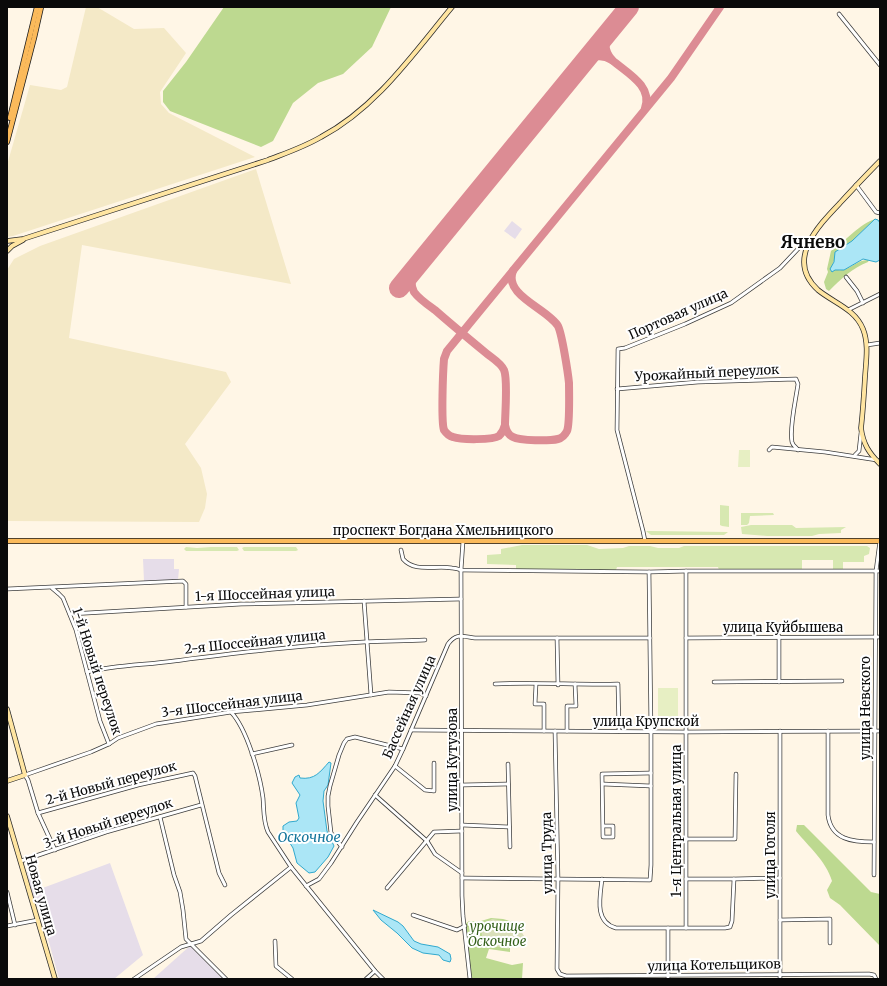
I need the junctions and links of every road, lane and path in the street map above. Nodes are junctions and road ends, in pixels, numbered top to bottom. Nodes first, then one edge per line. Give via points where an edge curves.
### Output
1 (37, 7) edge
2 (41, 7) edge
3 (452, 7) edge
4 (839, 14) dead end
5 (880, 65) edge
6 (7, 130) edge
7 (7, 142) edge
8 (880, 161) edge
9 (856, 185) junction
10 (880, 213) edge
11 (23, 239) junction
12 (7, 241) edge
13 (807, 247) junction
14 (7, 251) edge
15 (846, 277) dead end
16 (880, 294) edge
17 (863, 302) junction
18 (848, 310) junction
19 (880, 343) edge
20 (867, 345) junction
21 (616, 389) junction
22 (862, 428) junction
23 (770, 450) dead end
24 (798, 450) junction
25 (868, 450) junction
26 (853, 456) junction
27 (863, 457) junction
28 (879, 462) edge
29 (880, 536) edge
30 (7, 541) edge
31 (464, 541) junction
32 (645, 541) junction
33 (880, 541) edge
34 (401, 550) dead end
35 (461, 570) junction
36 (686, 571) junction
37 (876, 571) junction
38 (880, 571) edge
39 (649, 572) junction
40 (50, 587) junction
41 (7, 589) edge
42 (461, 599) junction
43 (364, 601) junction
44 (186, 607) junction
45 (70, 614) junction
46 (461, 636) junction
47 (779, 636) junction
48 (875, 637) junction
49 (880, 637) edge
50 (557, 638) junction
51 (650, 638) junction
52 (686, 638) junction
53 (425, 640) dead end
54 (366, 642) junction
55 (87, 672) junction
56 (842, 681) dead end
57 (714, 682) dead end
58 (779, 682) junction
59 (495, 684) dead end
60 (536, 684) junction
61 (575, 684) junction
62 (558, 685) junction
63 (371, 695) junction
64 (426, 696) junction
65 (7, 709) edge
66 (231, 712) junction
67 (411, 730) junction
68 (462, 731) junction
69 (544, 731) junction
70 (555, 731) junction
71 (567, 731) junction
72 (619, 731) junction
73 (780, 731) junction
74 (828, 731) junction
75 (875, 731) junction
76 (880, 731) edge
77 (652, 732) junction
78 (686, 732) junction
79 (109, 744) junction
80 (292, 745) dead end
81 (403, 749) junction
82 (252, 754) junction
83 (434, 763) dead end
84 (508, 764) dead end
85 (395, 766) junction
86 (651, 773) junction
87 (736, 774) dead end
88 (25, 775) junction
89 (7, 781) edge
90 (508, 784) junction
91 (603, 784) junction
92 (462, 785) junction
93 (651, 786) junction
94 (375, 795) junction
95 (201, 805) junction
96 (38, 813) junction
97 (7, 816) edge
98 (160, 817) junction
99 (462, 825) junction
100 (603, 826) junction
101 (509, 827) junction
102 (462, 831) junction
103 (686, 839) junction
104 (427, 841) junction
105 (874, 842) junction
106 (342, 847) junction
107 (510, 847) dead end
108 (55, 850) junction
109 (21, 862) junction
110 (291, 867) junction
111 (462, 873) junction
112 (874, 875) dead end
113 (462, 878) junction
114 (780, 878) junction
115 (558, 879) junction
116 (602, 879) junction
117 (686, 879) junction
118 (734, 880) junction
119 (225, 885) dead end
120 (306, 886) junction
121 (387, 888) dead end
122 (7, 892) edge
123 (413, 915) dead end
124 (38, 920) junction
125 (780, 920) junction
126 (15, 925) junction
127 (7, 926) edge
128 (464, 926) junction
129 (668, 928) junction
130 (686, 928) junction
131 (274, 941) dead end
132 (830, 943) dead end
133 (191, 945) junction
134 (375, 970) junction
135 (560, 974) joint
136 (780, 974) junction
137 (829, 974) junction
138 (612, 978) edge
139 (668, 978) edge
140 (55, 979) edge
141 (134, 979) edge
142 (226, 979) edge
143 (292, 979) edge
144 (366, 979) edge
145 (383, 979) edge
146 (470, 979) edge
147 (780, 979) edge
148 (829, 979) edge
149 (876, 979) edge

1 - 6 main road
2 - 7 main road
3 - 11 street via 374,97 350,118 322,137 268,160
4 - 5 street
8 - 9 street
9 - 10 street via 876,212
9 - 13 street via 821,223
11 - 12 street
11 - 14 street
13 - 18 street via 805,265 812,284
13 - 21 street, Портовая улица via 800,247 780,268 731,303 685,324 618,349
15 - 17 street
16 - 17 street
17 - 18 street
18 - 20 street via 861,326
19 - 20 street
20 - 22 street
21 - 24 street, Урожайный переулок via 698,382 796,379 798,384 792,443
21 - 32 street via 617,430
22 - 25 street
22 - 26 street via 859,451
23 - 24 street via 772,447
24 - 26 street
25 - 27 street
25 - 28 street
26 - 27 street
27 - 28 street
29 - 33 street
30 - 31 main road, проспект Богдана Хмельницкого
31 - 32 main road, проспект Богдана Хмельницкого
31 - 35 street, улица Кутузова
32 - 33 main road, проспект Богдана Хмельницкого
33 - 37 street, улица Невского
34 - 35 street via 403,559 412,566
35 - 39 street
35 - 42 street, улица Кутузова
36 - 37 street
36 - 39 street
36 - 52 street, 1-я Центральная улица
37 - 38 street
37 - 48 street, улица Невского
39 - 51 street
40 - 41 street
40 - 44 street via 183,581 186,584
40 - 45 street, 1-й Новый переулок via 59,594
42 - 43 street, 1-я Шоссейная улица
42 - 46 street, улица Кутузова
43 - 44 street, 1-я Шоссейная улица
43 - 54 street
44 - 45 street, 1-я Шоссейная улица
45 - 55 street, 1-й Новый переулок
46 - 50 street
46 - 64 street, Бассейная улица via 452,639 448,644
46 - 68 street, улица Кутузова
47 - 48 street, улица Куйбышева
47 - 52 street, улица Куйбышева
47 - 58 street
48 - 49 street, улица Куйбышева
48 - 75 street, улица Невского
50 - 51 street
50 - 62 street
51 - 77 street
52 - 78 street, 1-я Центральная улица
53 - 54 street, 2-я Шоссейная улица
54 - 55 street, 2-я Шоссейная улица via 228,654
54 - 63 street
55 - 79 street, 1-й Новый переулок
56 - 58 street
57 - 58 street
59 - 60 street
60 - 62 street
60 - 69 street via 535,704 544,704
61 - 62 street
61 - 71 street via 576,706 566,706
61 - 72 street via 618,684
63 - 64 street, 3-я Шоссейная улица via 404,692
63 - 66 street, 3-я Шоссейная улица via 307,705
64 - 67 street, Бассейная улица
65 - 88 street, Новая улица
66 - 79 street, 3-я Шоссейная улица via 156,724
66 - 82 street via 236,717
67 - 68 street, улица Крупской
67 - 81 street, Бассейная улица
68 - 69 street, улица Крупской
68 - 92 street, улица Кутузова
69 - 70 street, улица Крупской
70 - 71 street, улица Крупской
70 - 115 street, улица Труда
71 - 72 street, улица Крупской
72 - 77 street, улица Крупской
73 - 74 street, улица Крупской
73 - 78 street, улица Крупской
73 - 114 street, улица Гоголя
74 - 75 street, улица Крупской
74 - 105 street via 829,821 835,831 844,838
75 - 76 street, улица Крупской
75 - 105 street, улица Невского
77 - 78 street, улица Крупской
77 - 86 street
78 - 103 street, 1-я Центральная улица
79 - 88 street, 3-я Шоссейная улица
80 - 82 street
81 - 85 street, Бассейная улица
81 - 106 street via 355,737 347,739 344,743 328,796 331,833
82 - 110 street via 262,791 265,826
83 - 85 street via 434,791 425,790
84 - 90 street
85 - 94 street, Бассейная улица
86 - 91 street via 602,774
86 - 93 street
87 - 103 street via 735,839
88 - 89 street
88 - 96 street, Новая улица
90 - 92 street
90 - 101 street
91 - 93 street
91 - 100 street
92 - 99 street, улица Кутузова
93 - 116 street via 650,880
94 - 104 street
94 - 106 street, Бассейная улица
95 - 96 street, 2-й Новый переулок via 195,776 191,772
95 - 98 street, 3-й Новый переулок
95 - 119 street, 2-й Новый переулок via 219,873
96 - 108 street, Новая улица
97 - 109 street, Новая улица
98 - 108 street, 3-й Новый переулок
98 - 133 street via 180,892 186,940
99 - 101 street
99 - 102 street, улица Кутузова
100 - 100 street via 603,837 612,837 612,826
101 - 107 street
102 - 104 street via 434,832
102 - 111 street, улица Кутузова
103 - 117 street, 1-я Центральная улица
104 - 111 street via 435,854
104 - 121 street
105 - 112 street, улица Невского
106 - 120 street, Бассейная улица via 319,879
108 - 109 street, 3-й Новый переулок
109 - 124 street, Новая улица
110 - 120 street
110 - 133 street via 201,941
111 - 113 street, улица Кутузова
113 - 115 street
113 - 128 street, улица Кутузова
114 - 118 street
114 - 125 street, улица Гоголя
115 - 116 street
115 - 135 street, улица Труда via 557,969
116 - 129 street via 600,910 606,924 616,928
117 - 118 street
117 - 130 street, 1-я Центральная улица
118 - 130 street via 730,927
120 - 134 street
122 - 126 street
123 - 128 street via 457,930
124 - 126 street
124 - 140 street, Новая улица
125 - 132 street via 830,919
125 - 136 street, улица Гоголя
126 - 127 street
128 - 146 street, улица Кутузова
129 - 130 street
129 - 139 street
131 - 143 street via 276,966
133 - 141 street via 181,947
133 - 142 street
134 - 144 street
134 - 145 street
135 - 138 street, улица Котельщиков
136 - 137 street, улица Котельщиков
136 - 139 street, улица Котельщиков
136 - 147 street, улица Гоголя
137 - 148 street
137 - 149 street, улица Котельщиков via 869,974 874,975
138 - 139 street, улица Котельщиков

